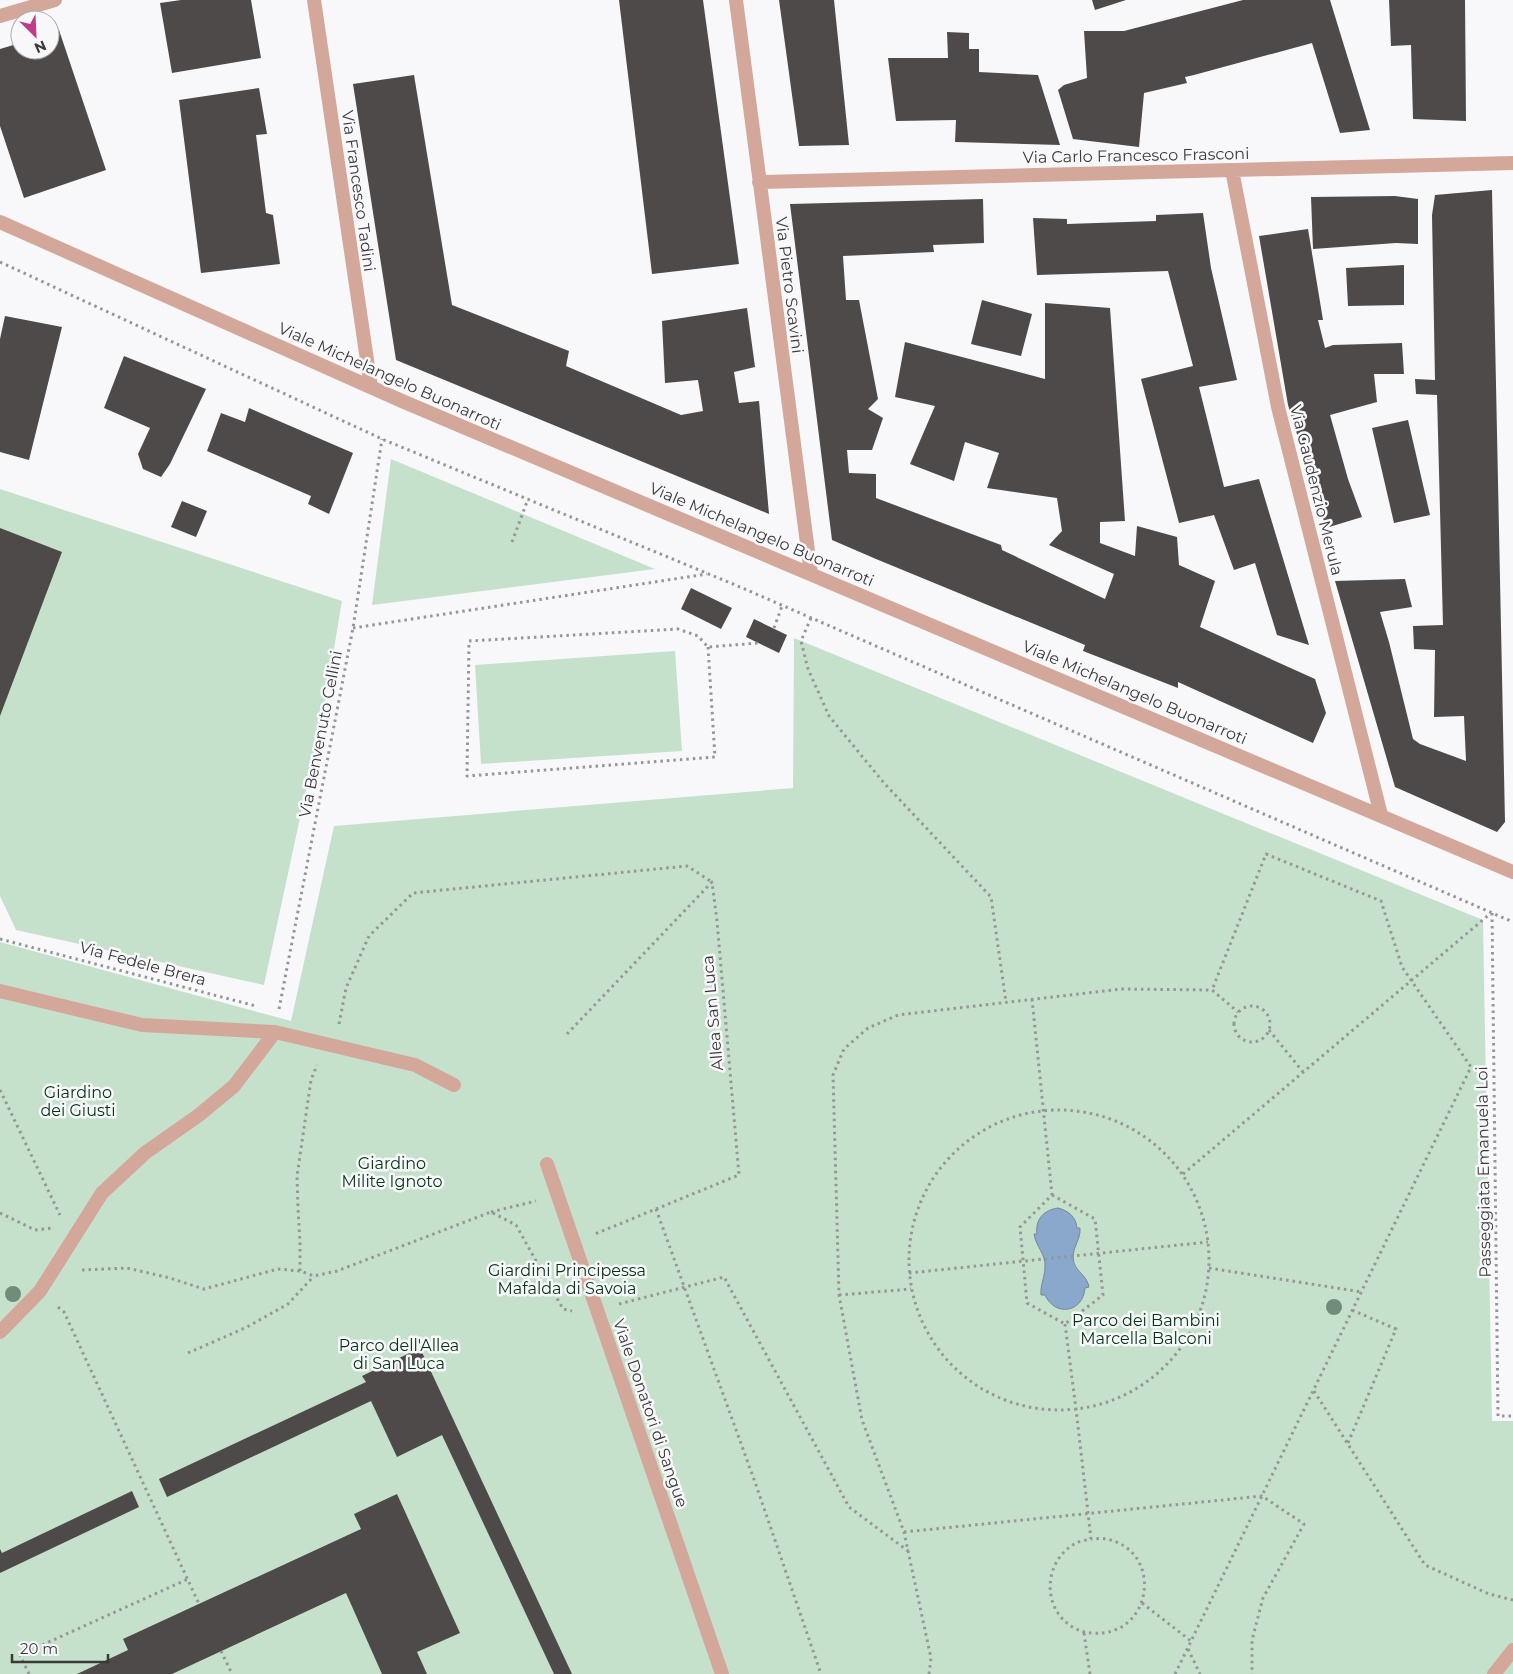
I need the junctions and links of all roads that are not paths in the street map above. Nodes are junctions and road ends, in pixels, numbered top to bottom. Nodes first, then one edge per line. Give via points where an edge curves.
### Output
1 (55, 0) edge
2 (314, 0) edge
3 (736, 0) edge
4 (0, 16) edge
5 (1513, 163) edge
6 (1232, 170) junction
7 (759, 182) junction
8 (0, 222) edge
9 (371, 387) junction
10 (811, 574) junction
11 (1381, 815) junction
12 (1513, 872) edge
13 (0, 992) edge
14 (275, 1032) junction
15 (454, 1085) dead end
16 (547, 1164) dead end
17 (0, 1332) edge
18 (1513, 1650) edge
19 (722, 1674) edge
20 (1494, 1674) edge

1 - 4 street
2 - 9 street, Via Francesco Tadini
3 - 7 street, Via Pietro Scavini
5 - 6 street, Via Carlo Francesco Frasconi
6 - 7 street, Via Carlo Francesco Frasconi
6 - 11 street, Via Gaudenzio Merula via 1278,407
7 - 10 street, Via Pietro Scavini
8 - 9 street, Viale Michelangelo Buonarroti
9 - 10 street, Viale Michelangelo Buonarroti
10 - 11 street, Viale Michelangelo Buonarroti
11 - 12 street, Viale Michelangelo Buonarroti
13 - 14 street via 142,1025
14 - 15 street via 415,1065
14 - 17 street via 234,1086 145,1153 102,1193 40,1291
16 - 19 street, Viale Donatori di Sangue
18 - 20 street

